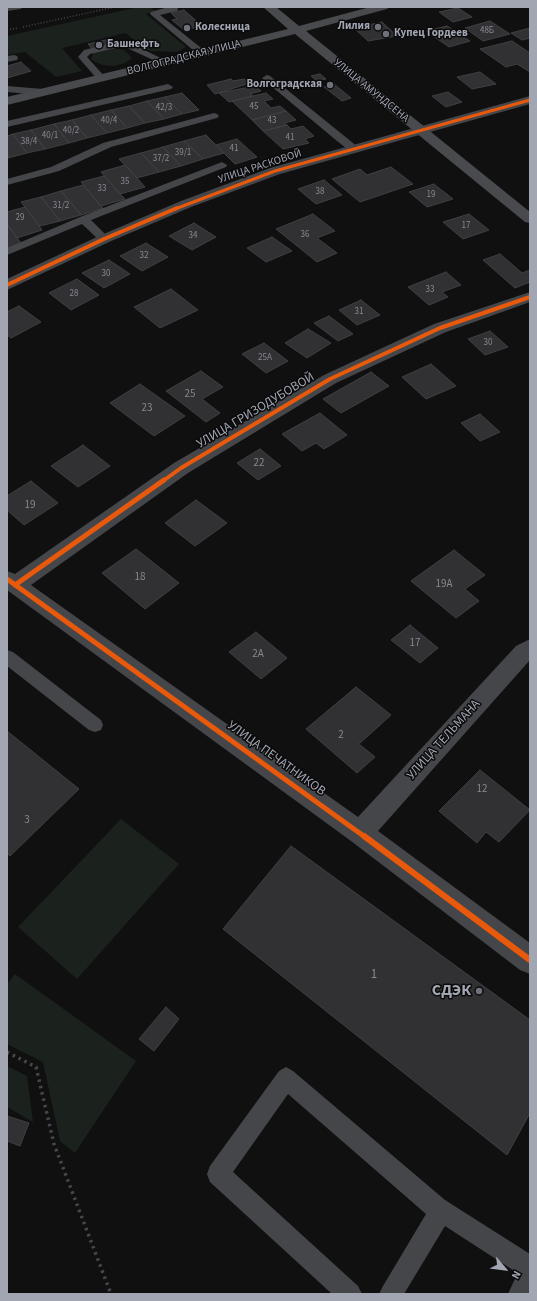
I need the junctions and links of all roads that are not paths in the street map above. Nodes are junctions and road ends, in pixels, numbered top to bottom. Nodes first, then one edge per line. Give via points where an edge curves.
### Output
1 (18, 7) edge
2 (172, 7) edge
3 (269, 7) edge
4 (383, 7) edge
5 (7, 9) edge
6 (297, 30) junction
7 (202, 53) junction
8 (165, 62) junction
9 (101, 78) junction
10 (266, 78) dead end
11 (168, 87) dead end
12 (7, 89) edge
13 (43, 92) junction
14 (530, 100) edge
15 (7, 101) edge
16 (214, 116) dead end
17 (7, 124) edge
18 (420, 130) junction
19 (354, 149) junction
20 (222, 165) dead end
21 (7, 182) edge
22 (84, 218) junction
23 (530, 219) edge
24 (104, 239) junction
25 (7, 252) edge
26 (7, 285) edge
27 (530, 297) edge
28 (10, 585) edge
29 (530, 648) edge
30 (7, 656) edge
31 (95, 725) dead end
32 (360, 833) junction
33 (530, 960) edge
34 (441, 1211) junction
35 (530, 1268) edge
36 (530, 1281) edge
37 (350, 1294) edge
38 (391, 1294) edge
39 (524, 1294) edge

1 - 5 lane
2 - 7 lane via 174,9 154,14
3 - 6 main road, УЛИЦА АМУНДСЕНА
4 - 6 main road, ВОЛГОГРАДСКАЯ УЛИЦА
6 - 7 main road, ВОЛГОГРАДСКАЯ УЛИЦА
6 - 18 main road, УЛИЦА АМУНДСЕНА
7 - 8 main road, ВОЛГОГРАДСКАЯ УЛИЦА
8 - 9 main road, ВОЛГОГРАДСКАЯ УЛИЦА
8 - 9 lane via 129,46 87,52 82,56
9 - 13 main road, ВОЛГОГРАДСКАЯ УЛИЦА
10 - 19 lane
11 - 17 lane
12 - 13 lane
13 - 15 main road, ВОЛГОГРАДСКАЯ УЛИЦА
14 - 18 street, УЛИЦА РАСКОВОЙ
16 - 21 lane via 107,145 55,169
18 - 19 street, УЛИЦА РАСКОВОЙ
18 - 23 main road, УЛИЦА АМУНДСЕНА
19 - 24 street, УЛИЦА РАСКОВОЙ via 275,171 186,204
20 - 22 lane
22 - 24 lane
22 - 25 lane
24 - 26 street, УЛИЦА РАСКОВОЙ
27 - 28 street, УЛИЦА ГРИЗОДУБОВОЙ via 440,328 330,379 181,468
28 - 32 street, УЛИЦА ПЕЧАТНИКОВ
29 - 32 street, УЛИЦА ТЕЛЬМАНА
30 - 31 lane
32 - 33 street, УЛИЦА ПЕЧАТНИКОВ
34 - 35 lane
34 - 37 lane via 286,1078 218,1174
34 - 38 lane
36 - 39 street

